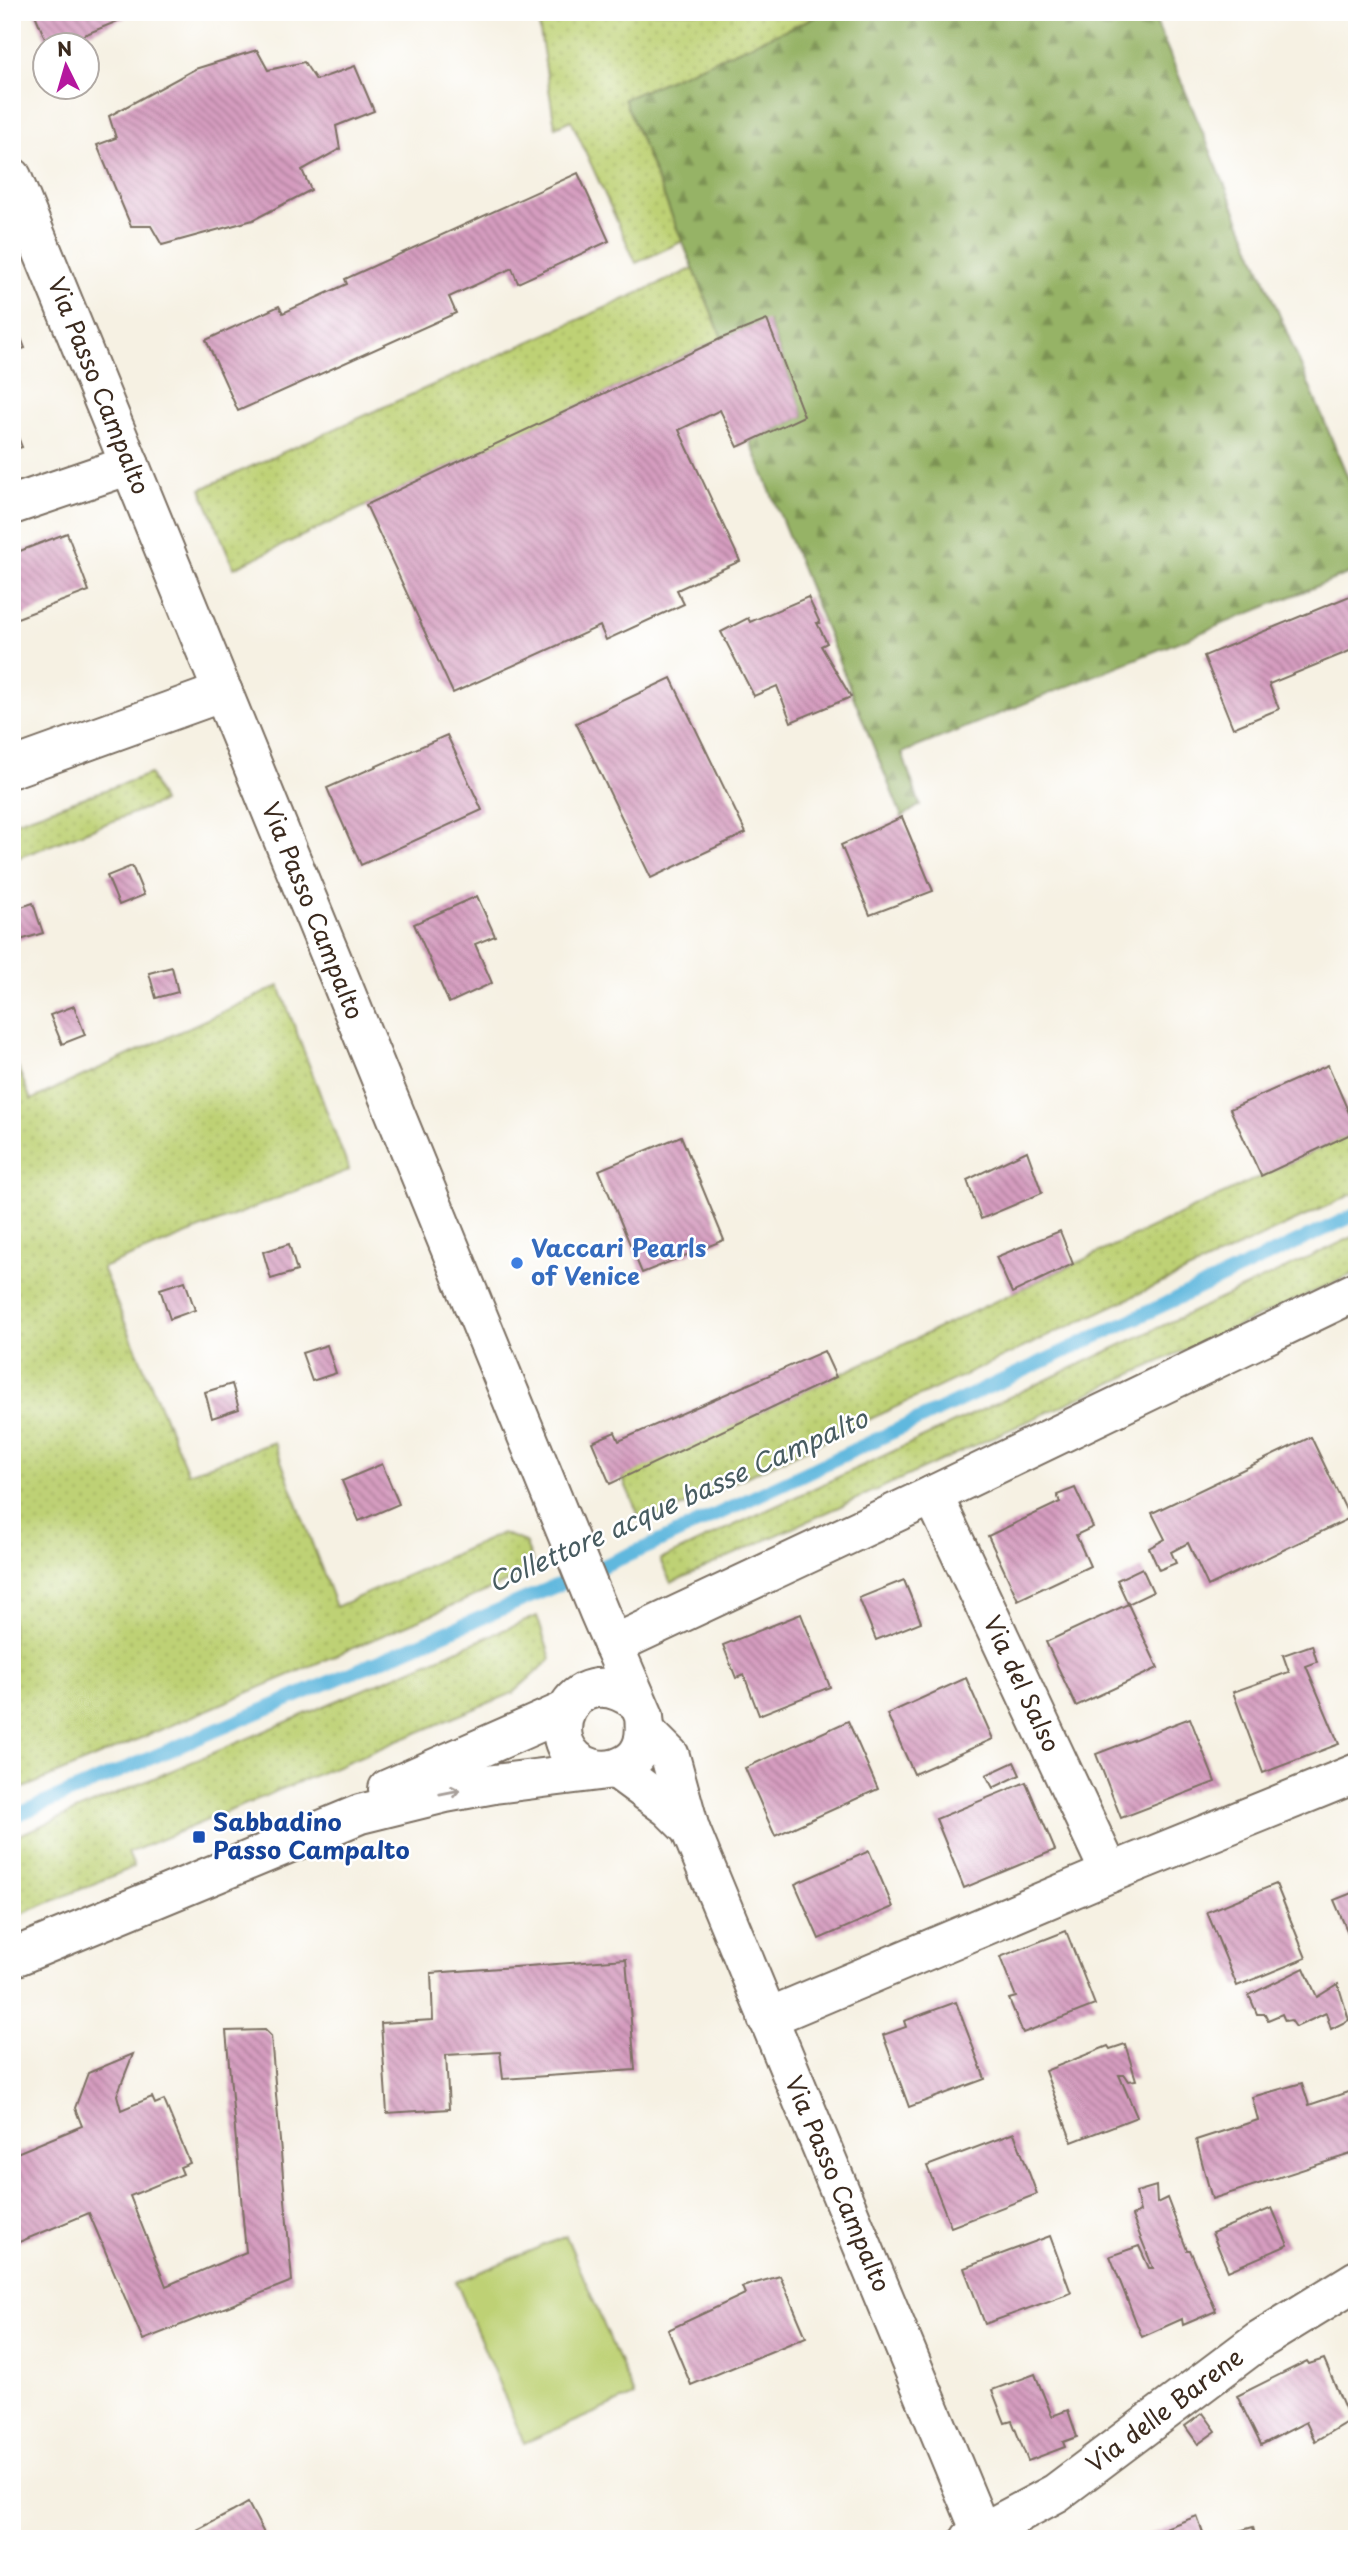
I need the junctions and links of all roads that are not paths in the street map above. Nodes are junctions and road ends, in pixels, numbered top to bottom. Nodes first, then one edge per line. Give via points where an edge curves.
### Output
1 (17, 201) edge
2 (130, 465) junction
3 (12, 505) edge
4 (223, 692) junction
5 (12, 768) edge
6 (1357, 1291) edge
7 (933, 1495) junction
8 (606, 1628) junction
9 (577, 1700) junction
10 (641, 1716) junction
11 (608, 1770) junction
12 (1357, 1773) edge
13 (360, 1814) junction
14 (690, 1829) junction
15 (1110, 1872) junction
16 (12, 1958) edge
17 (767, 2018) junction
18 (1357, 2280) edge
19 (979, 2536) edge

1 - 2 street, Via Passo Campalto
2 - 3 street
2 - 4 street, Via Passo Campalto
4 - 5 street
4 - 8 street, Via Passo Campalto
6 - 7 street
7 - 8 street
7 - 15 street, Via del Salso
8 - 9 street, Via Passo Campalto via 598,1667
8 - 10 street, Via Passo Campalto
9 - 10 street, Via Passo Campalto via 606,1686 622,1691
9 - 11 street, Via Passo Campalto via 562,1727 564,1743 584,1766
9 - 13 street via 392,1786
10 - 11 street via 641,1748 631,1761
10 - 14 street, Via Passo Campalto via 670,1756
13 -> 11 street via 482,1786
11 - 14 street, Via Passo Campalto via 669,1808
12 - 15 street
13 - 16 street
14 - 17 street, Via Passo Campalto
15 - 17 street
17 - 19 street, Via Passo Campalto
18 - 19 street, Via delle Barene via 1258,2341 1056,2493

